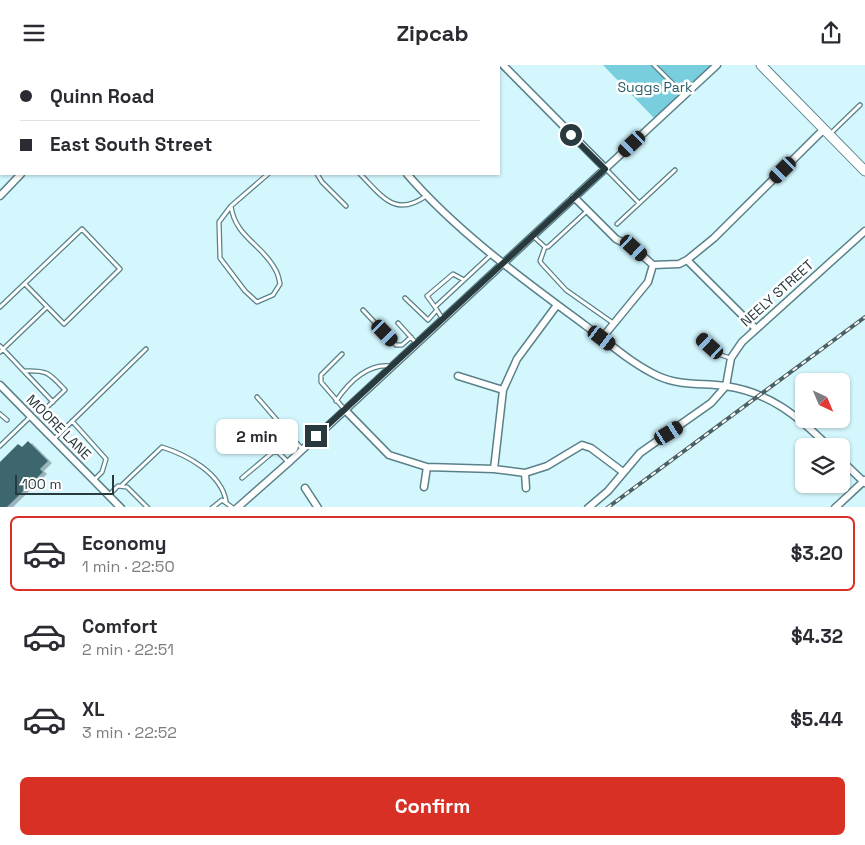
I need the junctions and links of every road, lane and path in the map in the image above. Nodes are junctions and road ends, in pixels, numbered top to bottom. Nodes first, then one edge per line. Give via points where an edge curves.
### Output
1 (503, 65) edge
2 (654, 65) edge
3 (717, 65) edge
4 (761, 65) edge
5 (684, 95) junction
6 (860, 105) dead end
7 (827, 132) junction
8 (605, 169) junction
9 (675, 170) dead end
10 (865, 171) edge
11 (21, 175) edge
12 (267, 175) edge
13 (318, 175) edge
14 (361, 175) edge
15 (408, 175) edge
16 (0, 196) edge
17 (426, 196) junction
18 (574, 197) junction
19 (639, 203) junction
20 (232, 206) junction
21 (346, 206) dead end
22 (588, 211) junction
23 (617, 224) dead end
24 (865, 231) edge
25 (532, 235) junction
26 (545, 247) junction
27 (492, 254) junction
28 (687, 260) junction
29 (502, 262) junction
30 (653, 265) junction
31 (464, 280) junction
32 (25, 283) junction
33 (405, 298) dead end
34 (557, 305) junction
35 (0, 307) edge
36 (47, 307) junction
37 (436, 309) junction
38 (363, 310) dead end
39 (442, 318) junction
40 (398, 323) dead end
41 (614, 324) junction
42 (756, 329) junction
43 (411, 337) junction
44 (701, 337) dead end
45 (602, 338) junction
46 (416, 343) junction
47 (1, 349) edge
48 (146, 349) dead end
49 (342, 354) dead end
50 (731, 358) junction
51 (392, 366) junction
52 (24, 371) junction
53 (458, 376) dead end
54 (0, 385) edge
55 (726, 386) junction
56 (503, 390) junction
57 (257, 397) dead end
58 (53, 401) junction
59 (336, 401) junction
60 (345, 410) junction
61 (43, 411) dead end
62 (0, 414) edge
63 (31, 416) junction
64 (6, 420) dead end
65 (72, 421) junction
66 (819, 438) edge
67 (53, 439) junction
68 (0, 446) edge
69 (302, 450) junction
70 (288, 463) junction
71 (427, 467) junction
72 (850, 468) edge
73 (494, 469) junction
74 (623, 472) junction
75 (525, 473) junction
76 (242, 478) dead end
77 (94, 480) junction
78 (864, 482) edge
79 (122, 485) junction
80 (424, 487) dead end
81 (526, 487) dead end
82 (304, 488) dead end
83 (109, 495) junction
84 (226, 501) junction
85 (121, 507) edge
86 (148, 507) edge
87 (212, 507) edge
88 (233, 507) edge
89 (237, 507) edge
90 (318, 507) edge
91 (588, 507) edge
92 (835, 507) edge

1 - 8 street
2 - 5 lane
3 - 5 street
4 - 7 street
5 - 8 street
6 - 7 lane
7 - 10 street
7 - 28 street
8 - 18 street
8 - 19 lane
9 - 19 lane
11 - 16 street
12 - 20 lane
13 - 21 lane
14 - 17 lane via 396,204 413,205
15 - 17 street
17 - 27 street
18 - 22 street
18 - 25 street
19 - 23 lane
20 - 20 lane via 218,222 220,258 257,302 273,295 280,284 276,269 233,219
22 - 26 lane
22 - 30 street via 616,239 634,248
24 - 42 street, NEELY STREET
25 - 26 lane
25 - 29 street
26 - 41 lane via 542,264 566,290
27 - 29 street
27 - 31 lane
28 - 30 street via 679,265
28 - 42 street
29 - 34 street
29 - 39 street
30 - 41 street via 648,283
31 - 37 lane
31 - 37 lane via 453,273 427,296
32 - 35 lane
32 - 36 lane
32 - 36 lane via 82,229 120,269 64,324
33 - 37 lane via 428,320
34 - 45 street
34 - 56 street via 518,359
36 - 47 lane
37 - 39 lane
38 - 43 lane via 396,345 402,345
39 - 46 street
40 - 43 lane
41 - 45 street
42 - 50 street, NEELY STREET
43 - 46 lane
44 - 50 lane via 718,354
45 - 55 street via 637,364 672,382
46 - 51 street
47 - 52 lane
48 - 65 lane
49 - 59 lane via 321,375 321,382
50 - 55 street, NEELY STREET
51 - 59 lane via 374,366 363,371
51 - 60 street
52 - 58 lane
52 - 58 lane via 42,370 65,390
53 - 56 street
54 - 63 street, MOORE LANE
55 - 66 street via 761,395 794,415
55 - 74 street via 711,403 640,453
56 - 73 street
57 - 69 lane
58 - 61 lane
59 - 60 lane
60 - 69 street
60 - 71 street via 389,455
62 - 64 lane
63 - 67 street, MOORE LANE
63 - 68 lane
65 - 67 lane
65 - 77 lane via 106,459 102,472
67 - 77 street, MOORE LANE
69 - 70 street
70 - 76 lane via 273,452
70 - 89 street
71 - 73 street
71 - 80 street
72 - 78 street
73 - 75 street
74 - 75 street via 582,445 547,465
74 - 91 street via 608,491
75 - 81 street
77 - 83 street, MOORE LANE
78 - 92 street
79 - 83 lane
79 - 84 lane via 162,447 196,462 220,485
79 - 86 lane
82 - 90 street
83 - 85 street, MOORE LANE
84 - 87 lane via 222,499
84 - 88 lane

